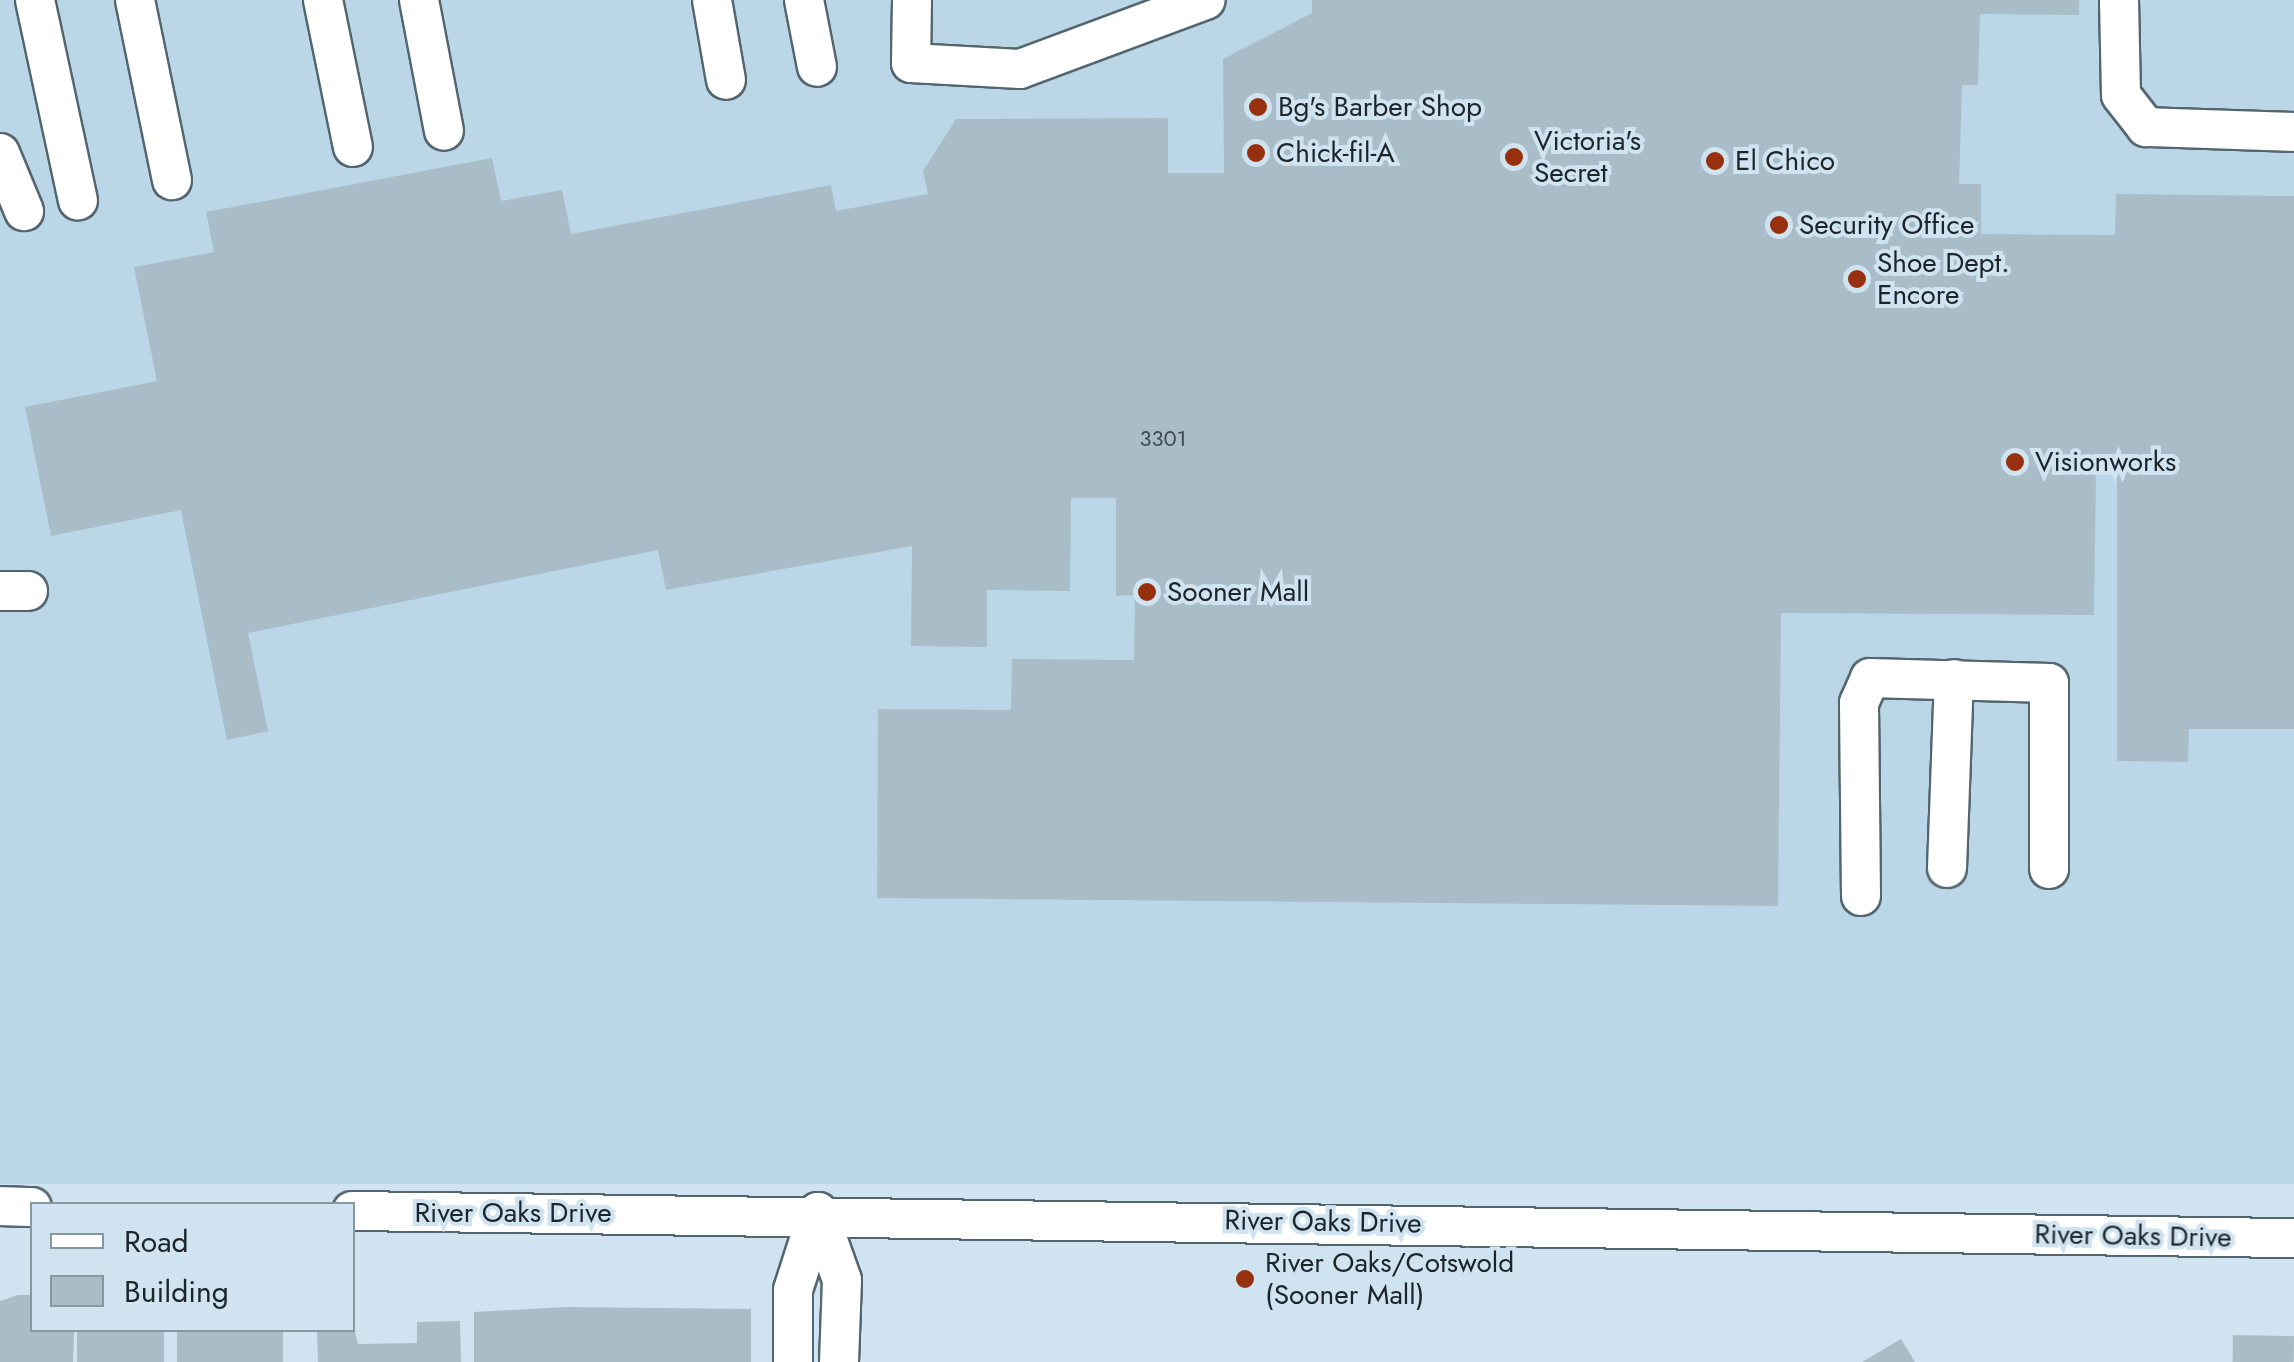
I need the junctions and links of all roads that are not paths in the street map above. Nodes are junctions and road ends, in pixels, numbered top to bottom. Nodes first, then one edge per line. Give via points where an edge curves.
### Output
1 (34, 0) edge
2 (135, 0) edge
3 (323, 0) edge
4 (419, 0) edge
5 (712, 0) edge
6 (804, 0) edge
7 (912, 0) edge
8 (2119, 0) edge
9 (1179, 6) edge
10 (817, 67) dead end
11 (726, 80) dead end
12 (444, 131) dead end
13 (2294, 132) edge
14 (353, 147) dead end
15 (0, 153) edge
16 (172, 180) dead end
17 (78, 200) dead end
18 (24, 211) dead end
19 (1954, 679) junction
20 (1948, 868) dead end
21 (2049, 869) dead end
22 (1861, 896) dead end
23 (0, 1206) edge
24 (30, 1207) edge
25 (355, 1211) edge
26 (818, 1212) junction
27 (2294, 1238) edge
28 (793, 1362) edge
29 (839, 1362) edge

1 - 17 street
2 - 16 street
3 - 14 street
4 - 12 street
5 - 11 street
6 - 10 street
7 - 9 street via 912,64 1020,69
8 - 13 street via 2120,96 2146,127
15 - 18 street
19 - 20 street
19 - 21 street via 2049,683
19 - 22 street via 1870,678 1863,689
23 - 24 street
25 - 26 street, River Oaks Drive
26 - 27 street, River Oaks Drive
26 - 28 street via 793,1290
26 - 29 street via 842,1280

